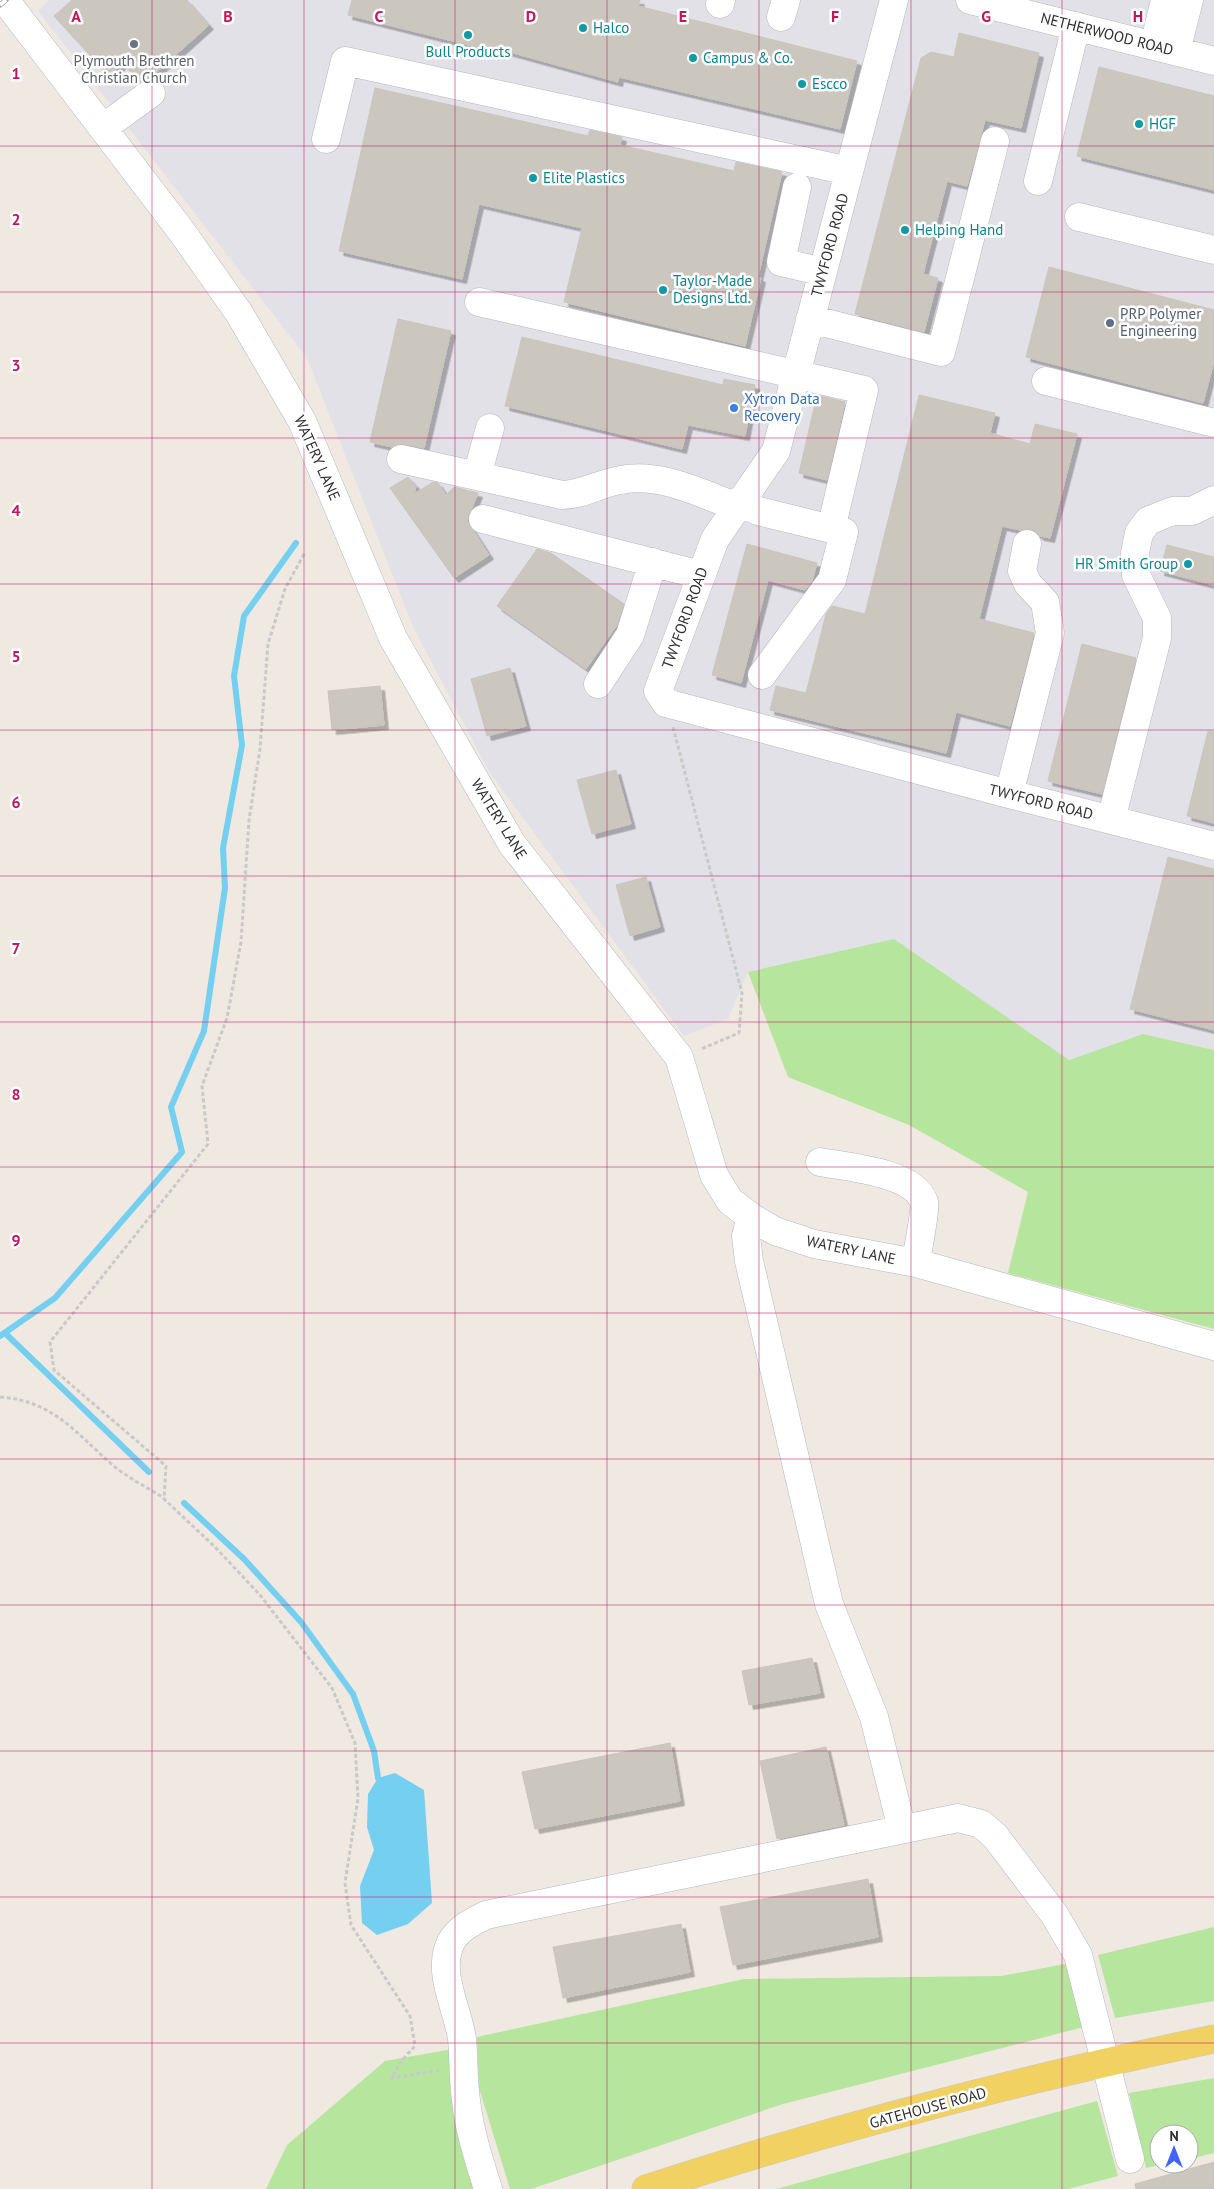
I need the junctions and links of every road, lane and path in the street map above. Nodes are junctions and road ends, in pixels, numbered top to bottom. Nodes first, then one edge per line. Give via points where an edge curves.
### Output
1 (5, 0) edge
2 (894, 0) edge
3 (970, 0) edge
4 (1165, 0) edge
5 (1189, 0) edge
6 (1076, 26) junction
7 (1165, 49) junction
8 (1214, 61) edge
9 (152, 93) dead end
10 (103, 128) junction
11 (326, 139) dead end
12 (995, 141) dead end
13 (849, 171) junction
14 (1038, 181) dead end
15 (798, 187) dead end
16 (1079, 217) dead end
17 (1214, 250) edge
18 (822, 272) junction
19 (479, 302) dead end
20 (810, 319) junction
21 (795, 376) junction
22 (1046, 381) dead end
23 (1214, 423) edge
24 (490, 428) dead end
25 (400, 459) dead end
26 (477, 476) junction
27 (737, 503) junction
28 (1212, 511) edge
29 (483, 519) dead end
30 (831, 529) junction
31 (1027, 544) dead end
32 (304, 554) dead end
33 (653, 562) junction
34 (701, 574) junction
35 (762, 675) dead end
36 (598, 684) dead end
37 (666, 703) junction
38 (1009, 794) junction
39 (1111, 820) junction
40 (1214, 846) edge
41 (679, 1057) junction
42 (820, 1162) dead end
43 (751, 1217) junction
44 (916, 1263) junction
45 (1214, 1346) edge
46 (0, 1397) edge
47 (164, 1499) junction
48 (902, 1829) junction
49 (1214, 2039) edge
50 (1106, 2062) junction
51 (463, 2067) junction
52 (1130, 2159) dead end
53 (488, 2189) edge
54 (646, 2189) edge

1 - 10 street, WATERY LANE
2 - 13 street, TWYFORD ROAD
3 - 6 street, NETHERWOOD ROAD
4 - 7 street
5 - 7 street
6 - 7 street, NETHERWOOD ROAD
6 - 14 street
7 - 8 street, NETHERWOOD ROAD
9 - 10 street
10 - 41 street, WATERY LANE via 239,314 302,421 393,638 512,844
11 - 13 street via 345,61
12 - 20 street via 941,352
13 - 18 street, TWYFORD ROAD
15 - 18 street via 781,262
16 - 17 street
18 - 20 street, TWYFORD ROAD
19 - 21 street
20 - 21 street, TWYFORD ROAD
21 - 27 street, TWYFORD ROAD via 776,451
21 - 30 street via 864,390
22 - 23 street
24 - 26 street
25 - 26 street
26 - 27 street via 562,495 573,495 603,483 644,478
27 - 30 street
27 - 34 street, TWYFORD ROAD via 714,539
28 - 39 street via 1173,511 1148,521 1139,532 1136,574 1157,618 1157,638
29 - 33 street
30 - 35 street via 844,532 832,580
31 - 38 street via 1022,571 1028,584 1045,602 1050,633
32 - 47 path via 284,589 268,644 260,749 249,820 241,942 227,1018 202,1086 208,1144 50,1342 54,1370 166,1466
33 - 34 street
33 - 36 street via 630,635
34 - 37 street, TWYFORD ROAD via 658,691
37 - 38 street, TWYFORD ROAD
37 - 41 path via 742,993 739,1034
38 - 39 street, TWYFORD ROAD
39 - 40 street, TWYFORD ROAD
41 - 43 street, WATERY LANE via 714,1175 730,1201
42 - 44 street via 880,1173 902,1180 918,1192 924,1203
43 - 44 street, WATERY LANE via 776,1231 814,1244
43 - 48 street via 746,1236 749,1262 829,1604 874,1717
44 - 45 street, WATERY LANE
46 - 47 path via 20,1399 58,1416 117,1469
47 - 51 path via 260,1595 332,1688 355,1743 358,1798 345,1883 351,1925 410,2016 415,2046 402,2059 391,2078
48 - 50 street via 958,1818 981,1824 995,1836 1054,1914 1078,1955
48 - 51 street via 486,1915 463,1927 451,1944 446,1965 462,2039
49 - 50 main road, GATEHOUSE ROAD
50 - 52 street
50 - 54 main road, GATEHOUSE ROAD via 730,2162
51 - 53 street via 466,2102 478,2161

